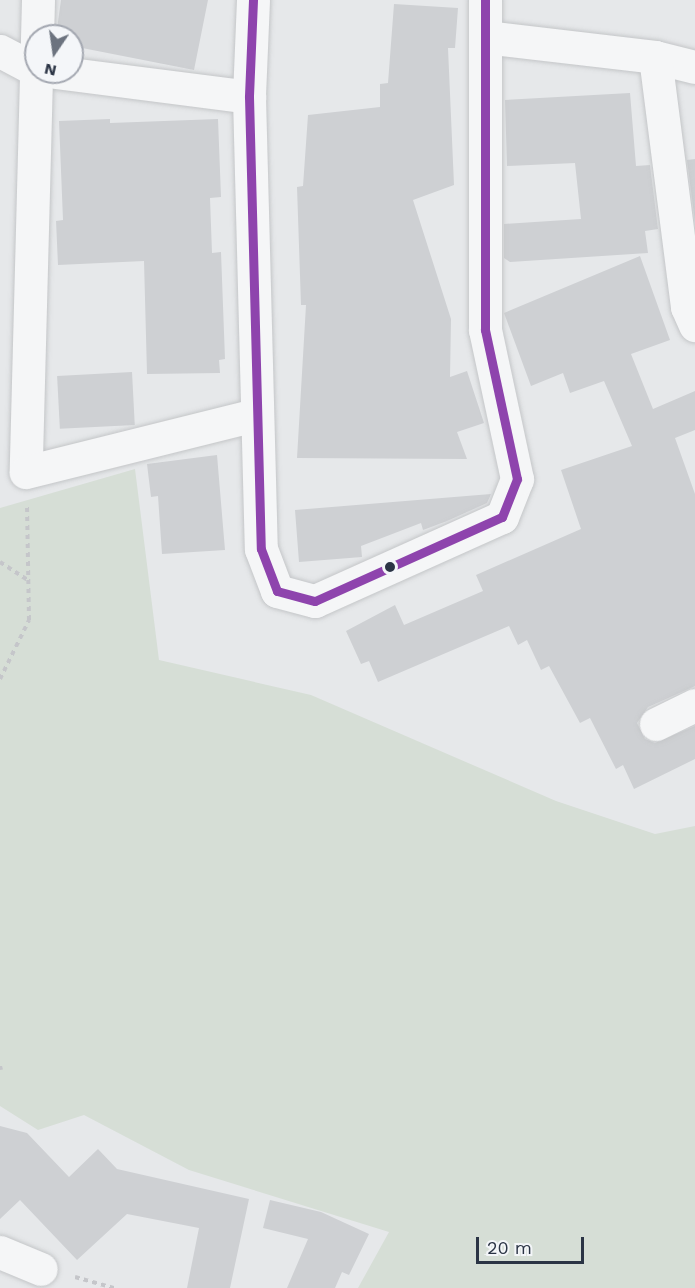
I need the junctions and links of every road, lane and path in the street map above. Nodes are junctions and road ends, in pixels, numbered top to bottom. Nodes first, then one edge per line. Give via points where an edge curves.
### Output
1 (38, 0) edge
2 (253, 0) edge
3 (485, 0) edge
4 (39, 24) edge
5 (485, 37) junction
6 (0, 51) edge
7 (655, 57) junction
8 (24, 62) edge
9 (695, 67) edge
10 (84, 76) edge
11 (40, 84) edge
12 (249, 97) junction
13 (692, 312) edge
14 (254, 415) junction
15 (26, 472) junction
16 (0, 562) edge
17 (28, 579) junction
18 (0, 680) edge
19 (695, 705) edge
20 (656, 724) dead end
21 (0, 1252) edge
22 (41, 1269) joint
23 (114, 1288) edge

1 - 4 street
2 - 12 street
3 - 5 street
5 - 7 street
5 - 14 street via 485,330 517,479 501,518 315,601 277,591 261,549
6 - 8 street
7 - 9 street
7 - 13 street
10 - 12 street
11 - 15 street
12 - 14 street
14 - 15 street
15 - 17 path
16 - 17 path
17 - 18 path via 29,620
19 - 20 street
21 - 22 street
22 - 23 path

